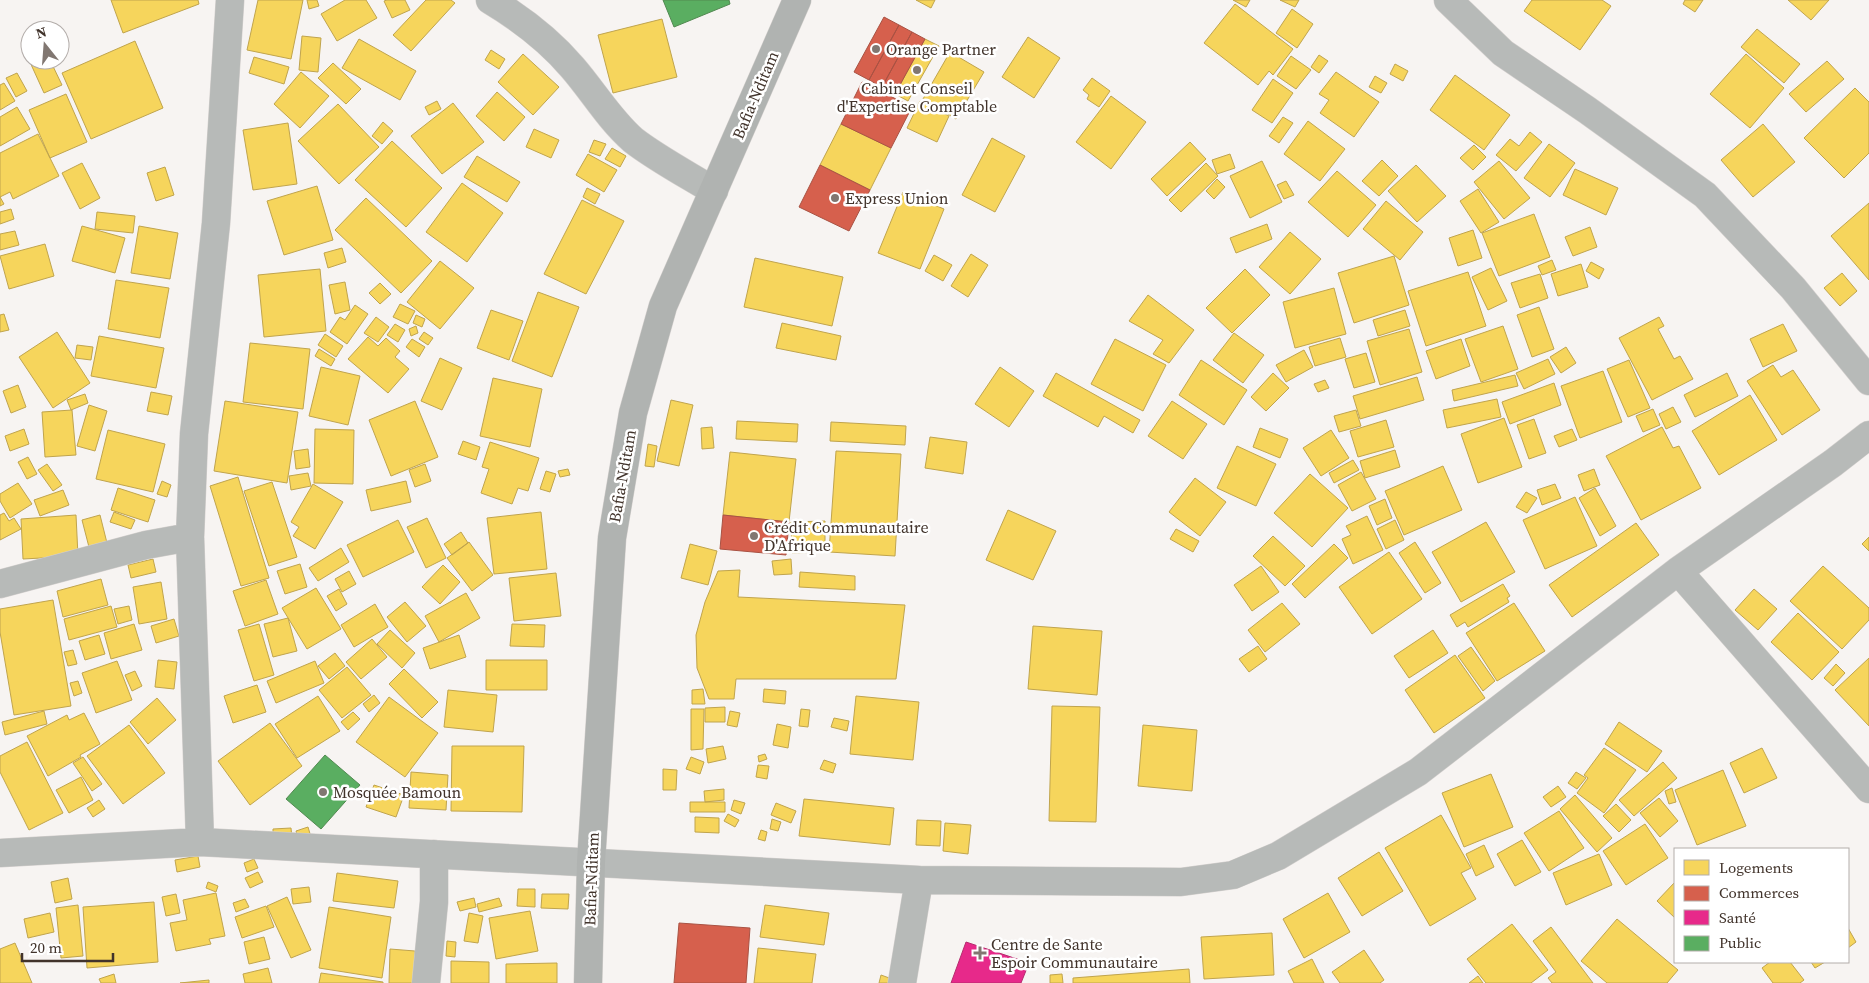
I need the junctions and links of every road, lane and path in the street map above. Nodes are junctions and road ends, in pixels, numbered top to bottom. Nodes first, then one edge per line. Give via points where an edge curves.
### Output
1 (230, 0) edge
2 (490, 0) edge
3 (797, 0) edge
4 (1448, 0) edge
5 (714, 191) junction
6 (1869, 381) edge
7 (1869, 436) edge
8 (190, 536) junction
9 (1678, 571) junction
10 (3, 577) edge
11 (1869, 789) edge
12 (200, 842) junction
13 (0, 853) edge
14 (434, 854) junction
15 (591, 862) junction
16 (919, 880) junction
17 (426, 983) edge
18 (588, 983) edge
19 (902, 983) edge

1 - 8 street via 216,223 194,434
2 - 5 street via 545,39 634,140
3 - 5 main road, Bafia-Nditam
4 - 6 street via 1503,53 1705,195 1793,288
5 - 15 main road, Bafia-Nditam via 663,306 633,413 612,538
7 - 9 street
8 - 10 street
8 - 12 street
9 - 11 street
9 - 16 street via 1418,772 1278,856 1233,875 1181,882
12 - 13 street
12 - 14 street
14 - 15 street
14 - 17 street via 434,902
15 - 16 street
15 - 18 main road, Bafia-Nditam
16 - 19 street

